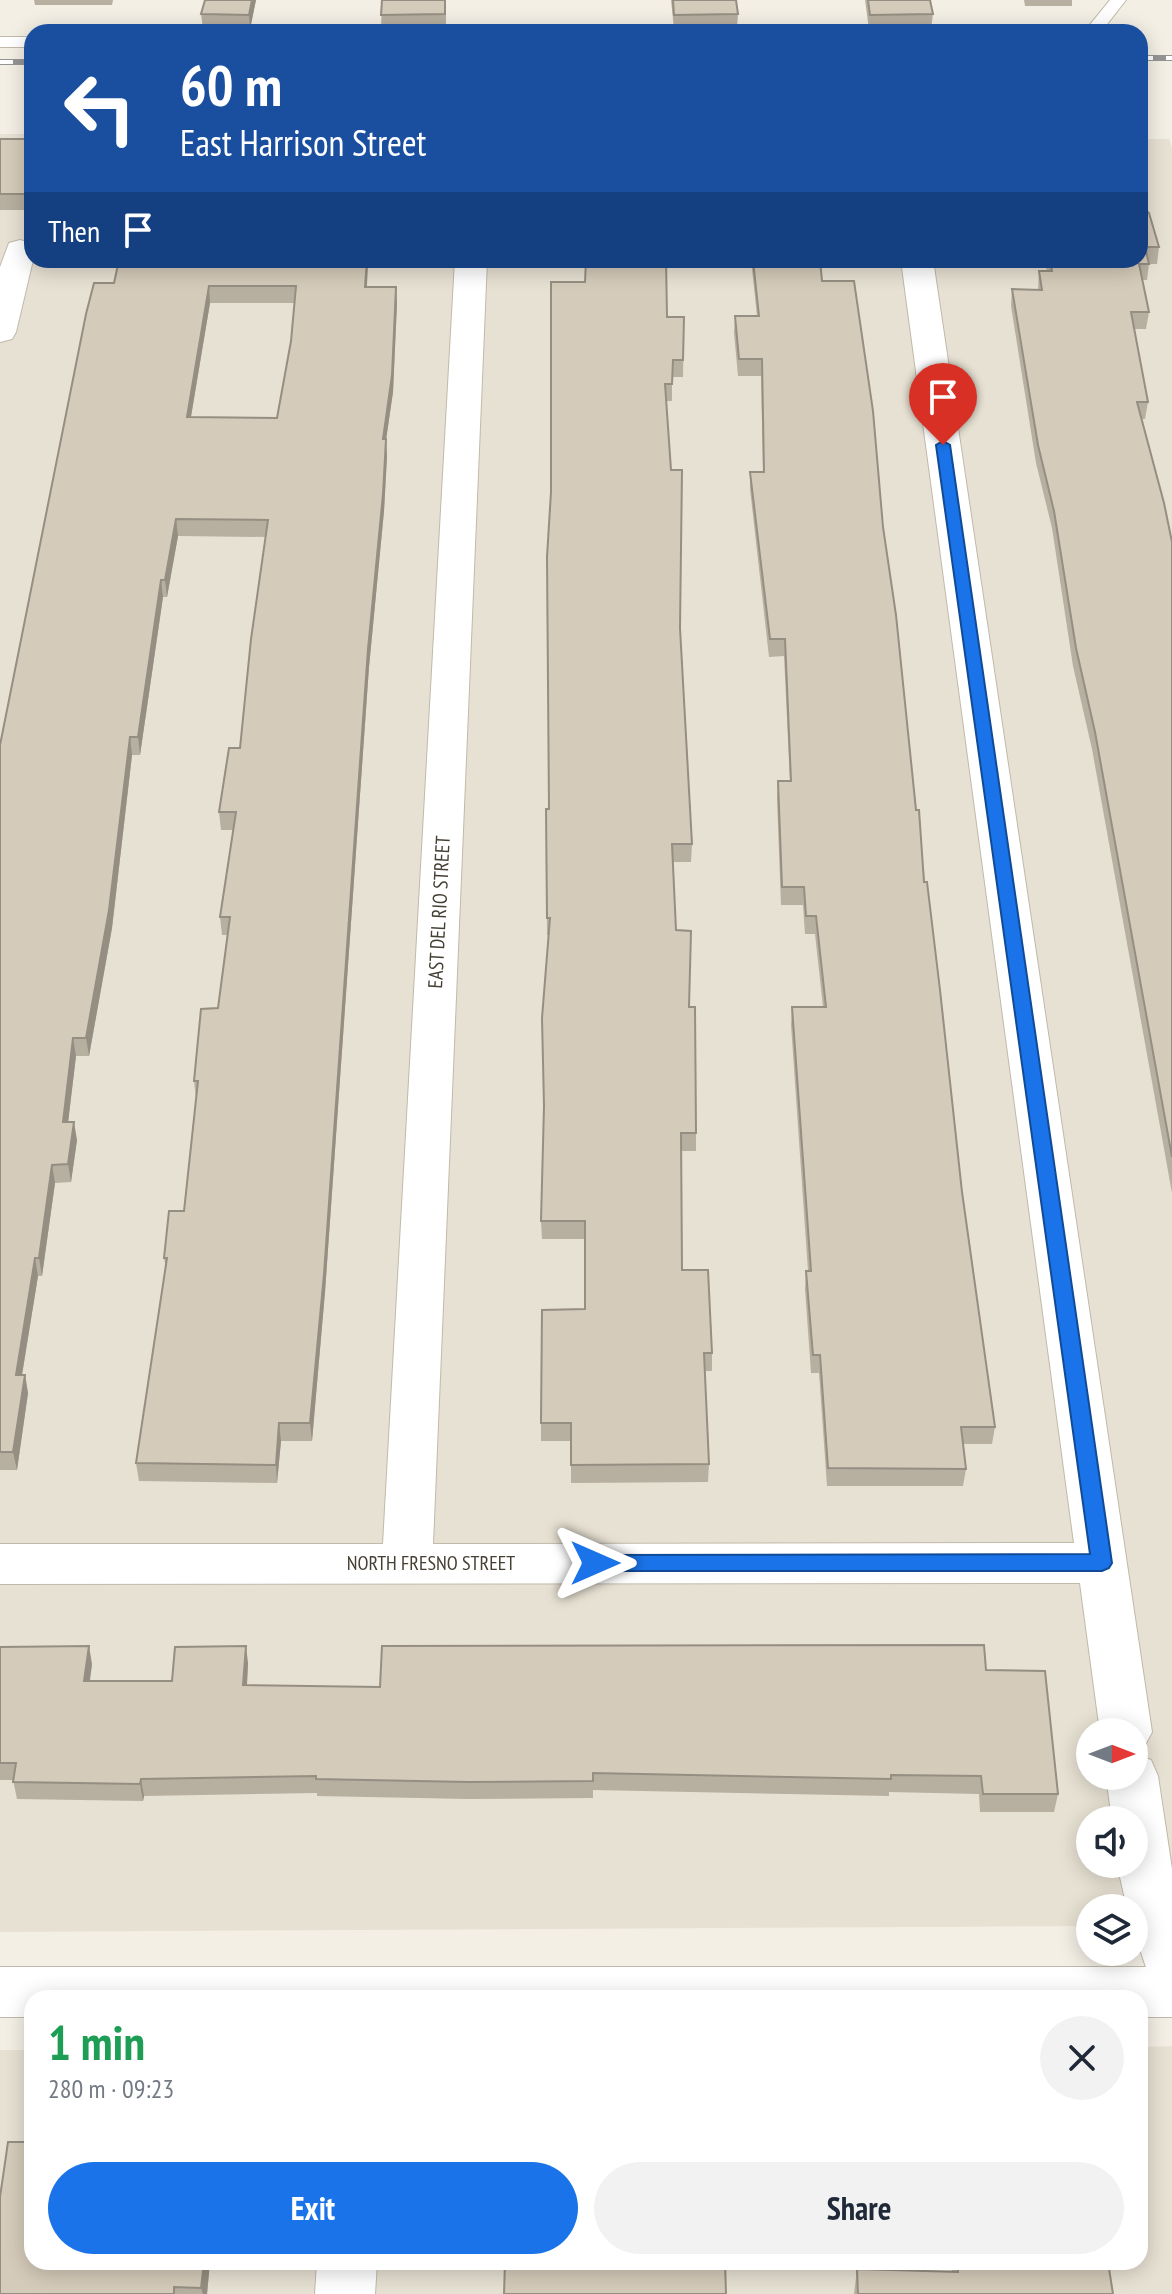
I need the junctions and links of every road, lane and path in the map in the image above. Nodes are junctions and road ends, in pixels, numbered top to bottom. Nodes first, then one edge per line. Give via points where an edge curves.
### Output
1 (1118, 0) edge
2 (1100, 24) edge
3 (0, 42) edge
4 (24, 42) edge
5 (17, 250) edge
6 (471, 268) edge
7 (918, 268) edge
8 (0, 332) edge
9 (407, 1563) junction
10 (1102, 1563) junction
11 (0, 1564) edge
12 (1124, 1718) edge
13 (1134, 1790) edge
14 (1172, 1968) edge
15 (0, 1992) edge
16 (24, 1992) edge
17 (1148, 1992) edge
18 (1172, 1992) edge
19 (346, 2270) edge
20 (345, 2294) edge

1 - 2 lane
3 - 4 lane
5 - 8 street
6 - 9 street, EAST DEL RIO STREET
7 - 10 street
9 - 10 street, NORTH FRESNO STREET
9 - 11 street, NORTH FRESNO STREET
10 - 12 street
13 - 14 street via 1147,1883
15 - 16 street
17 - 18 street
19 - 20 street

